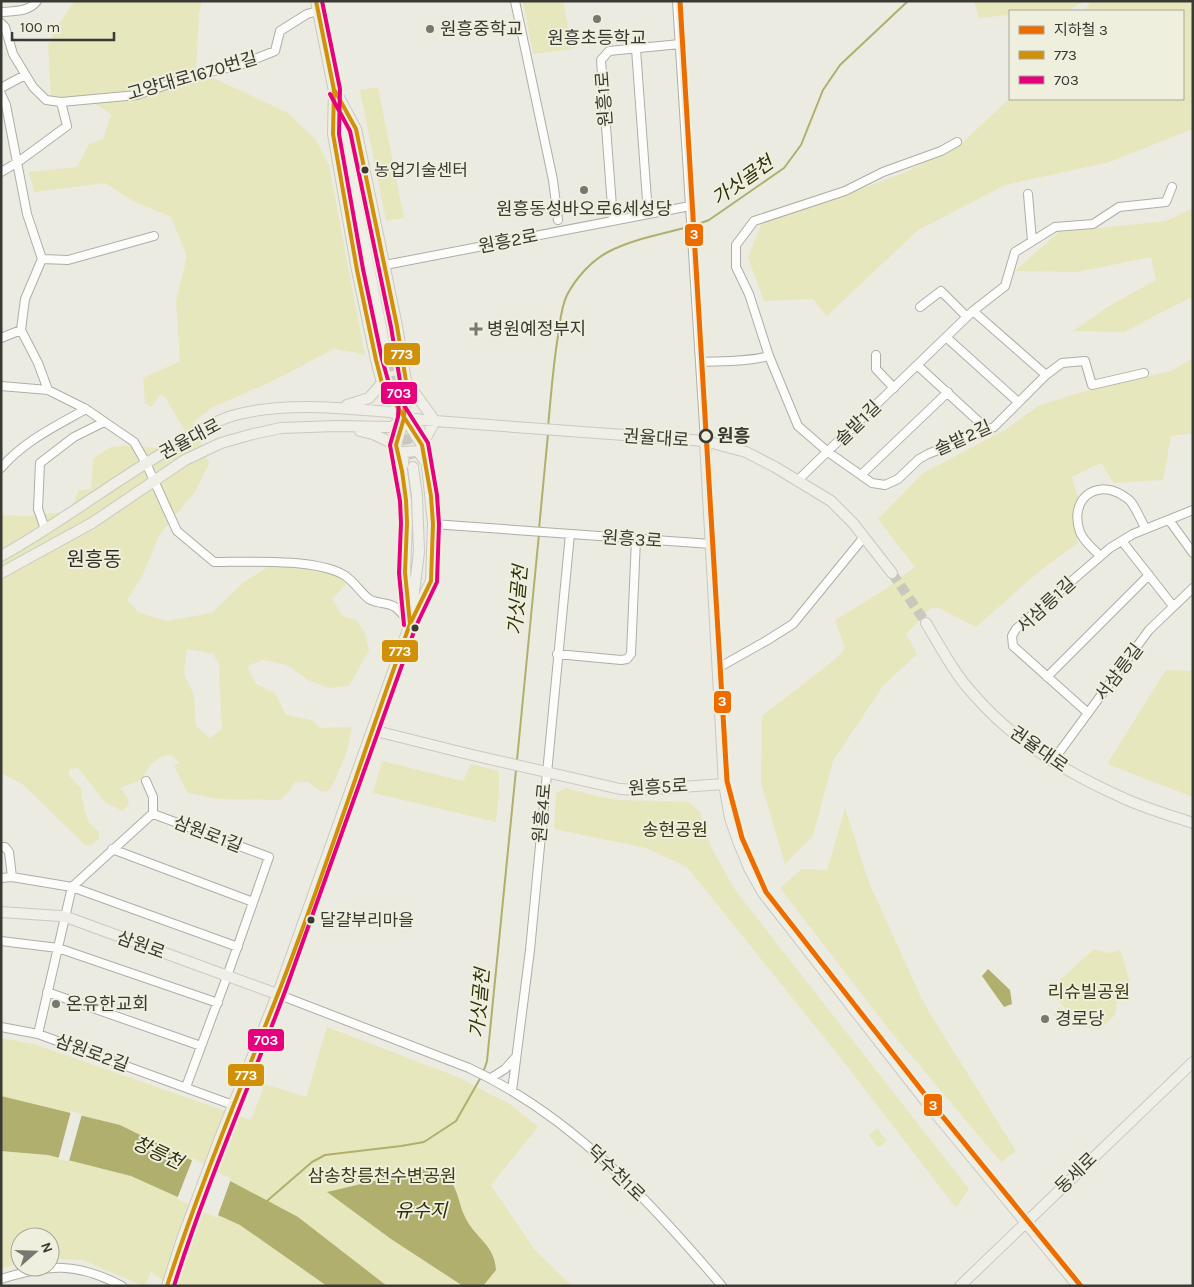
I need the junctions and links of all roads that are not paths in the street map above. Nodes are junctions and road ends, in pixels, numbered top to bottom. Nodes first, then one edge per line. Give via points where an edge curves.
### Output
1 (37, 1) edge
2 (515, 1) edge
3 (678, 1) edge
4 (317, 6) edge
5 (1, 12) edge
6 (1, 23) edge
7 (680, 44) junction
8 (636, 49) junction
9 (25, 75) junction
10 (1, 88) edge
11 (334, 90) junction
12 (1, 94) edge
13 (61, 102) junction
14 (957, 142) dead end
15 (18, 162) junction
16 (1, 172) edge
17 (1172, 187) dead end
18 (1028, 194) dead end
19 (690, 206) junction
20 (648, 214) junction
21 (558, 220) dead end
22 (613, 220) junction
23 (154, 236) dead end
24 (1032, 242) junction
25 (42, 259) junction
26 (385, 265) junction
27 (920, 307) dead end
28 (973, 311) junction
29 (967, 317) junction
30 (21, 330) junction
31 (946, 337) junction
32 (1, 338) edge
33 (400, 341) junction
34 (373, 346) junction
35 (385, 347) tunnel mouth
36 (876, 355) dead end
37 (769, 356) junction
38 (700, 362) junction
39 (917, 365) junction
40 (1144, 373) dead end
41 (1046, 375) junction
42 (406, 380) junction
43 (382, 383) junction
44 (1, 386) edge
45 (894, 388) junction
46 (48, 390) junction
47 (948, 392) junction
48 (1018, 402) junction
49 (335, 408) junction
50 (86, 409) junction
51 (404, 418) junction
52 (435, 421) junction
53 (104, 422) junction
54 (336, 426) junction
55 (988, 430) junction
56 (705, 441) junction
57 (396, 445) junction
58 (422, 445) junction
59 (828, 452) junction
60 (146, 463) junction
61 (427, 465) junction
62 (413, 467) tunnel mouth
63 (1, 468) edge
64 (402, 471) junction
65 (861, 475) junction
66 (154, 480) junction
67 (798, 480) junction
68 (1193, 510) edge
69 (1169, 520) junction
70 (433, 524) junction
71 (45, 529) junction
72 (1146, 529) junction
73 (570, 534) junction
74 (864, 537) junction
75 (636, 539) junction
76 (1122, 541) junction
77 (711, 544) junction
78 (1193, 553) edge
79 (1, 556) edge
80 (1100, 556) junction
81 (1, 573) edge
82 (892, 573) tunnel mouth
83 (1149, 575) junction
84 (1193, 588) edge
85 (1173, 606) junction
86 (926, 623) tunnel mouth
87 (410, 624) junction
88 (557, 654) junction
89 (718, 668) junction
90 (1047, 678) junction
91 (1088, 713) junction
92 (372, 730) junction
93 (1052, 762) junction
94 (546, 772) junction
95 (146, 781) dead end
96 (724, 784) junction
97 (153, 814) junction
98 (1193, 823) edge
99 (1, 847) edge
100 (112, 849) junction
101 (12, 877) junction
102 (1, 878) edge
103 (72, 887) junction
104 (253, 902) junction
105 (1, 912) edge
106 (65, 917) junction
107 (1, 941) edge
108 (238, 946) junction
109 (58, 948) junction
110 (228, 976) junction
111 (47, 992) junction
112 (277, 994) junction
113 (218, 1003) junction
114 (1, 1027) edge
115 (38, 1034) junction
116 (201, 1046) junction
117 (516, 1056) junction
118 (1193, 1062) edge
119 (494, 1078) junction
120 (186, 1087) junction
121 (512, 1091) junction
122 (233, 1105) junction
123 (1025, 1222) junction
124 (1, 1279) edge
125 (122, 1286) edge
126 (167, 1286) edge
127 (722, 1286) edge
128 (960, 1286) edge
129 (1078, 1286) edge

1 - 5 street via 24,10
2 - 21 street via 553,180
3 - 7 street
4 - 11 main road
4 - 13 street, 고양대로1670번길 via 280,31 275,51 240,65 137,94
6 - 9 street
7 - 8 street, 원흥1로
7 - 19 street
8 - 20 street
8 - 22 street, 원흥1로 via 609,52 601,60
9 - 10 street
9 - 13 street via 46,100
11 - 26 main road via 356,129
11 - 34 main road via 333,134
11 - 35 main road
12 - 15 street
13 - 15 street via 67,126
14 - 37 street, 솔밭2길 via 845,191 754,221 736,245 736,267 749,294
15 - 16 street
15 - 25 street via 27,214
17 - 24 street, 솔밭1길 via 1166,202 1119,208 1093,224 1055,227
18 - 24 street
19 - 20 street, 원흥2로
19 - 38 street
20 - 22 street, 원흥2로
22 - 26 street, 원흥2로
23 - 25 street via 68,260
24 - 28 street, 솔밭1길 via 1015,252 1005,286
25 - 30 street via 25,298
26 - 33 main road
27 - 29 street via 942,291
28 - 29 street, 솔밭1길
28 - 41 street
29 - 31 street, 솔밭1길
30 - 32 street
30 - 46 street
31 - 39 street, 솔밭1길
31 - 48 street
33 - 34 main road via 395,360 383,361
33 - 42 main road
34 - 43 main road
36 - 45 street via 876,369
37 - 38 street
37 - 59 street, 솔밭2길 via 798,426
38 - 56 street
39 - 45 street, 솔밭1길
39 - 47 street
40 - 41 street, 솔밭2길 via 1092,385 1085,361 1062,363
41 - 48 street, 솔밭2길
42 - 51 main road
42 - 52 main road
43 - 49 main road via 369,398
43 - 51 main road
44 - 46 street
45 - 59 street, 솔밭1길
46 - 50 street
47 - 55 street
47 - 65 street, 솔밭2길
48 - 55 street, 솔밭2길
49 - 51 main road, 권율대로 via 391,412
49 - 60 main road, 권율대로 via 272,408 238,414 202,429
50 - 53 street
50 - 63 street via 12,455
51 - 52 main road, 권율대로
51 - 54 main road, 권율대로 via 392,427
51 - 57 main road
51 - 58 main road
52 - 56 main road, 권율대로
52 - 58 main road
53 - 60 street via 134,442
53 - 71 street via 74,437 40,463 38,509
54 - 57 main road via 373,434
54 - 66 main road, 권율대로 via 281,428 253,434 185,460
55 - 65 street, 솔밭2길 via 928,454 898,479 885,485 872,483
56 - 67 main road, 권율대로 via 746,452
56 - 77 main road
57 - 64 main road
58 - 61 main road
59 - 65 street, 솔밭2길
59 - 67 street, 솔밭1길
60 - 66 street
60 - 71 main road, 권율대로
61 - 64 main road via 418,451 404,452
61 - 70 main road
62 - 87 main road via 419,552
64 - 87 main road
66 - 81 main road, 권율대로 via 92,523
66 - 87 street via 177,531 214,562 323,567 343,575 369,599 395,607
67 - 74 main road, 권율대로 via 831,501
68 - 69 street, 서삼릉1길
69 - 72 street, 서삼릉1길
69 - 78 street
70 - 73 street, 원흥3로
70 - 87 main road via 432,581
71 - 79 main road, 권율대로
72 - 76 street, 서삼릉1길
72 - 80 street via 1130,500 1116,492 1100,490 1088,494 1079,504 1077,517 1081,534
73 - 75 street, 원흥3로
73 - 88 street, 원흥4로
74 - 82 main road, 권율대로
74 - 89 street via 793,624
75 - 77 street, 원흥3로
75 - 88 street via 630,654 627,659
76 - 80 street, 서삼릉1길
76 - 83 street
77 - 89 main road
80 - 90 street, 서삼릉1길 via 1012,636 1013,646
83 - 85 street
83 - 90 street
84 - 85 street, 서삼릉길
85 - 91 street, 서삼릉길 via 1149,630
86 - 93 main road, 권율대로 via 974,696
87 - 92 main road
88 - 94 street, 원흥4로
89 - 96 main road
90 - 91 street, 서삼릉1길
91 - 93 street, 서삼릉길
92 - 94 main road, 원흥5로
92 - 112 main road
93 - 98 main road, 권율대로 via 1122,798
94 - 96 main road, 원흥5로 via 620,789
94 - 117 street, 원흥4로 via 530,950
95 - 97 street via 153,797
96 - 123 main road via 738,841 763,894
97 - 100 street, 삼원로1길
97 - 104 street, 삼원로1길 via 269,858
99 - 101 street via 9,852
100 - 103 street, 삼원로1길
100 - 104 street
101 - 102 street
101 - 103 street
103 - 106 street
103 - 108 street
104 - 108 street, 삼원로1길
105 - 106 main road, 삼원로
106 - 109 street, 삼원로2길
106 - 110 main road, 삼원로
107 - 109 street
108 - 110 street, 삼원로1길
109 - 111 street, 삼원로2길
109 - 113 street
110 - 112 main road, 삼원로
110 - 113 street
111 - 115 street, 삼원로2길
111 - 116 street
112 - 119 street, 덕수천1로
112 - 122 main road
113 - 116 street
114 - 115 street
115 - 120 street, 삼원로2길
116 - 120 street
117 - 119 street
117 - 121 street, 원흥4로
118 - 123 main road, 동세로
119 - 121 street, 덕수천1로
120 - 122 street, 삼원로2길
121 - 127 street, 덕수천1로 via 567,1128 612,1167 677,1232
122 - 126 main road
123 - 128 main road, 동세로
123 - 129 main road
124 - 125 street via 41,1268 66,1268 100,1276

